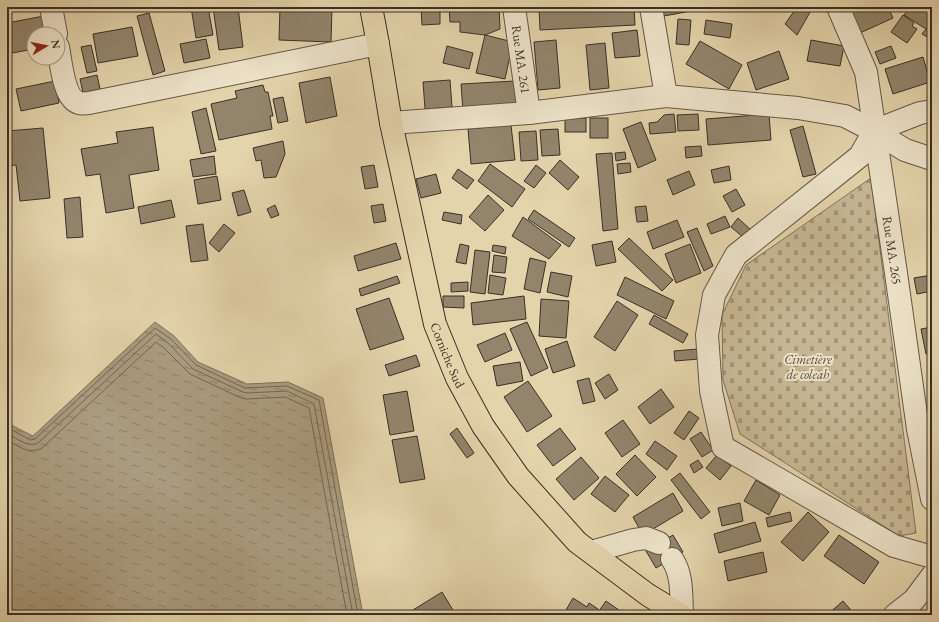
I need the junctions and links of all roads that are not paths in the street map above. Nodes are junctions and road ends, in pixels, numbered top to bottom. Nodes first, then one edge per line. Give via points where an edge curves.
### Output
1 (51, 7) edge
2 (371, 7) edge
3 (514, 7) edge
4 (651, 7) edge
5 (838, 7) edge
6 (55, 26) edge
7 (378, 44) junction
8 (62, 66) edge
9 (666, 96) junction
10 (932, 111) edge
11 (529, 113) junction
12 (391, 123) junction
13 (874, 131) junction
14 (932, 159) edge
15 (925, 429) edge
16 (932, 499) edge
17 (591, 552) junction
18 (932, 557) edge
19 (932, 576) edge
20 (682, 615) edge
21 (895, 615) edge

1 - 6 street
2 - 7 main road, Corniche Sud
3 - 11 street, Rue MA. 261
4 - 9 street
5 - 13 street, Rue MA. 265 via 866,72
7 - 8 street via 88,103 79,103 72,99 66,89
7 - 12 main road, Corniche Sud
9 - 11 street
9 - 13 street via 822,112 845,116
10 - 13 street via 920,112
11 - 12 street
12 - 17 main road, Corniche Sud via 435,324 457,378 483,426 518,476 577,542
13 - 14 street via 905,150
13 - 15 street, Rue MA. 265 via 896,273
13 - 18 street via 860,156 736,255 714,295 707,336 711,392 723,447 894,546
15 - 16 street, Rue MA. 265
17 - 20 main road, Corniche Sud via 648,595
17 - 20 street via 646,538 665,551 678,568
19 - 21 street via 914,600

